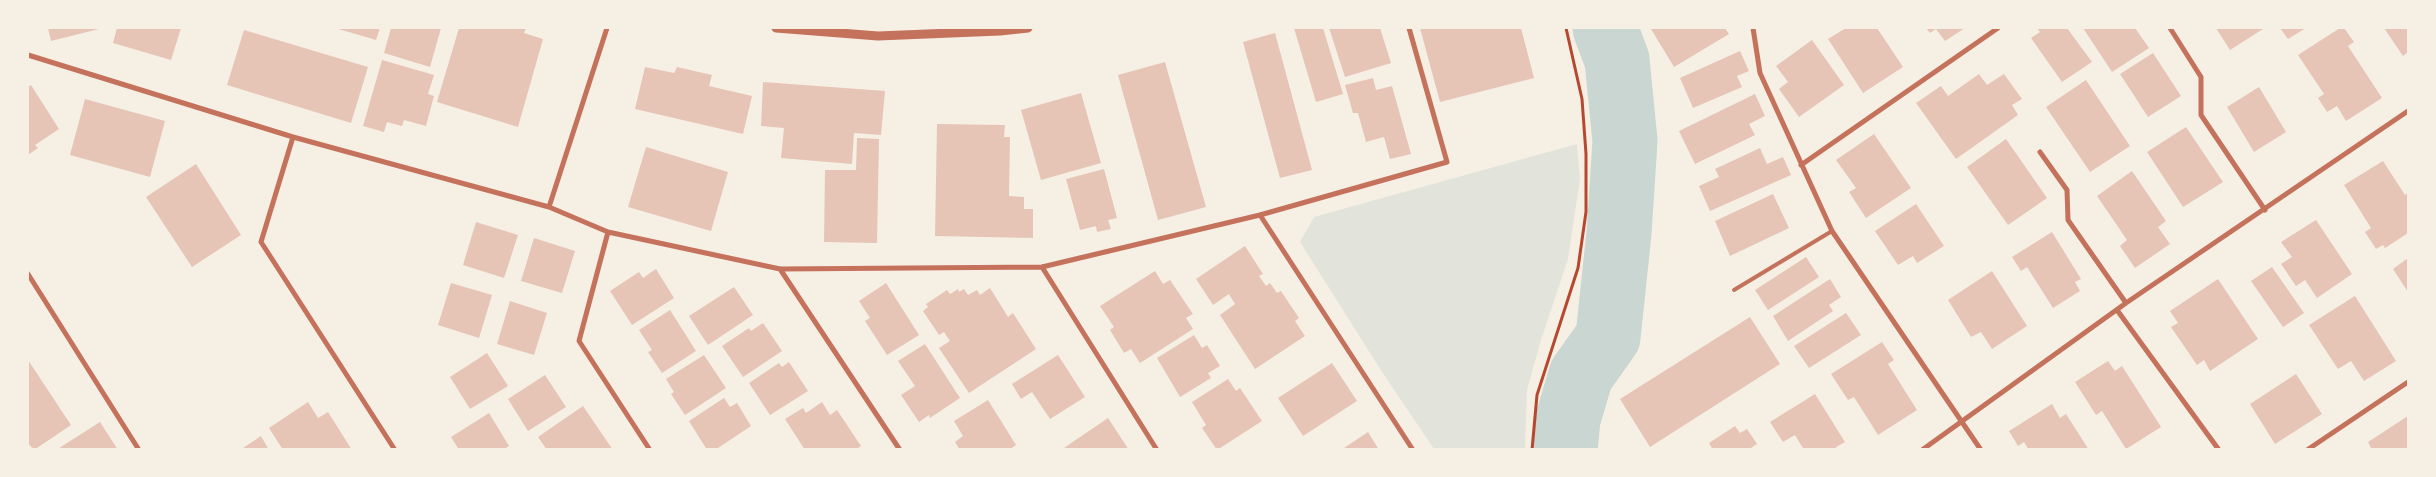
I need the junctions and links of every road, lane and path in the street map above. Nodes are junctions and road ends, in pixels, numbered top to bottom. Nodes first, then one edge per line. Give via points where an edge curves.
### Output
1 (607, 28) edge
2 (776, 28) edge
3 (1028, 28) edge
4 (1409, 28) edge
5 (1566, 28) edge
6 (1753, 28) edge
7 (1998, 28) edge
8 (2170, 28) edge
9 (28, 55) edge
10 (2408, 111) edge
11 (293, 137) junction
12 (2040, 152) dead end
13 (1801, 165) junction
14 (549, 207) junction
15 (2265, 210) junction
16 (1260, 216) junction
17 (1832, 231) junction
18 (608, 232) junction
19 (1042, 267) junction
20 (780, 269) junction
21 (28, 274) edge
22 (1734, 290) dead end
23 (2126, 303) junction
24 (2117, 310) junction
25 (2408, 382) edge
26 (1962, 422) junction
27 (139, 450) edge
28 (395, 450) edge
29 (650, 450) edge
30 (900, 450) edge
31 (1157, 450) edge
32 (1413, 450) edge
33 (1532, 450) edge
34 (1922, 450) edge
35 (1981, 450) edge
36 (2219, 450) edge
37 (2307, 450) edge

1 - 14 street
2 - 3 street via 878,36
4 - 16 street via 1447,162
5 - 33 path via 1582,99 1586,212 1578,268 1537,395
6 - 13 street via 1760,73
7 - 13 street
8 - 15 street via 2202,77 2201,115
9 - 11 street
10 - 15 street
11 - 14 street
11 - 28 street via 261,242
12 - 23 street via 2067,190 2068,220
13 - 17 street
14 - 18 street
15 - 23 street
16 - 19 street
16 - 32 street
17 - 22 lane
17 - 26 street
18 - 20 street
18 - 29 street via 579,340
19 - 20 street
19 - 31 street
20 - 30 street
21 - 27 street
23 - 24 street
24 - 26 street
24 - 36 street
25 - 37 street
26 - 34 street
26 - 35 street

